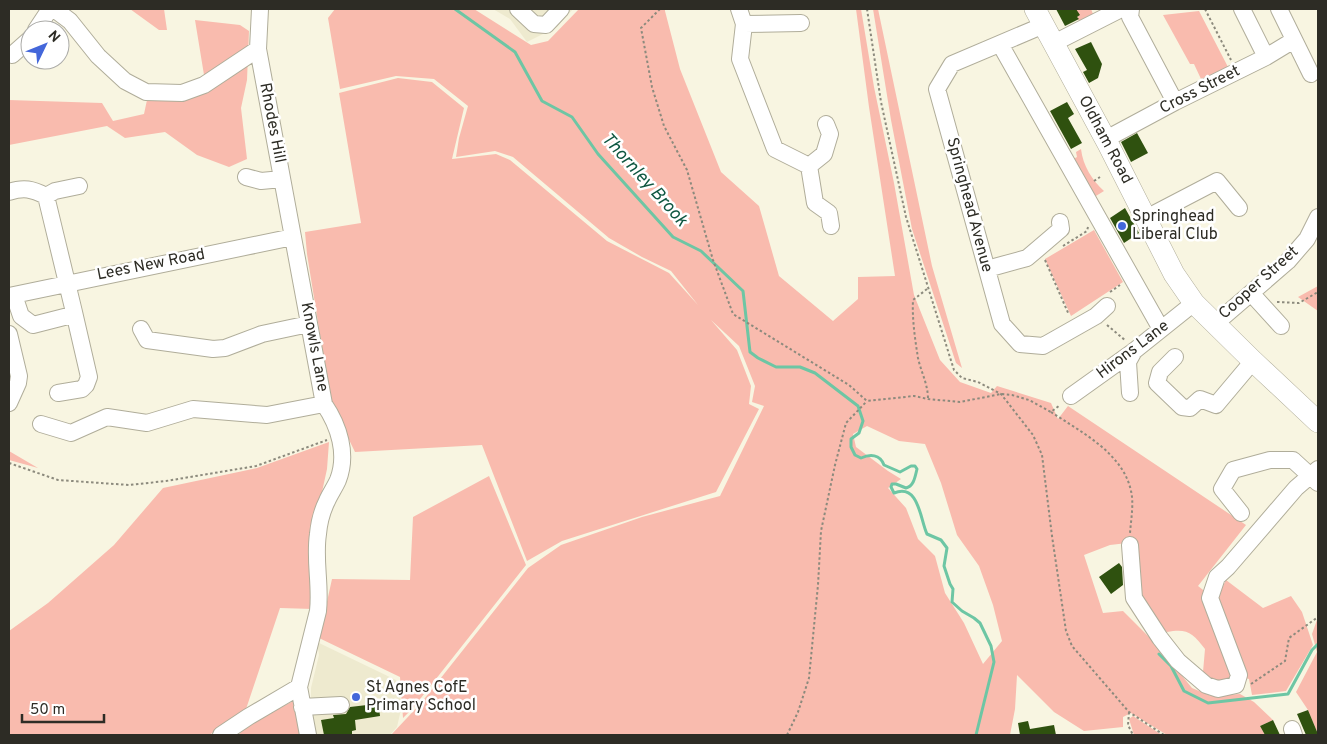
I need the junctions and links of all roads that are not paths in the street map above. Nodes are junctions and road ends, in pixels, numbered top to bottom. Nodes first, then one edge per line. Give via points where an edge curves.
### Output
1 (50, 9) edge
2 (54, 9) edge
3 (260, 9) edge
4 (518, 9) edge
5 (561, 9) edge
6 (1121, 9) edge
7 (1131, 9) edge
8 (1242, 9) edge
9 (1279, 9) edge
10 (1102, 13) edge
11 (742, 16) edge
12 (1040, 17) edge
13 (43, 20) edge
14 (801, 23) dead end
15 (1294, 40) junction
16 (1054, 43) junction
17 (1000, 44) junction
18 (20, 48) edge
19 (258, 49) junction
20 (12, 55) dead end
21 (1266, 57) junction
22 (1311, 74) dead end
23 (1175, 102) junction
24 (826, 124) dead end
25 (1106, 140) junction
26 (809, 166) junction
27 (246, 177) dead end
28 (282, 179) junction
29 (79, 186) dead end
30 (9, 192) edge
31 (46, 196) junction
32 (1239, 208) dead end
33 (1318, 217) edge
34 (1146, 218) junction
35 (1060, 222) dead end
36 (831, 226) dead end
37 (293, 237) junction
38 (987, 269) junction
39 (68, 282) junction
40 (1256, 288) junction
41 (11, 295) edge
42 (1194, 303) junction
43 (1104, 304) road end
44 (74, 312) junction
45 (309, 324) junction
46 (1215, 324) junction
47 (1281, 326) dead end
48 (141, 329) dead end
49 (1161, 329) junction
50 (9, 334) edge
51 (1135, 350) junction
52 (1175, 357) dead end
53 (1253, 361) junction
54 (58, 393) dead end
55 (1130, 393) dead end
56 (1071, 396) road end
57 (9, 403) edge
58 (324, 404) junction
59 (1318, 422) edge
60 (41, 424) dead end
61 (1315, 476) edge
62 (1241, 513) dead end
63 (1130, 545) road end
64 (299, 688) junction
65 (341, 705) dead end
66 (302, 707) junction
67 (221, 735) edge
68 (308, 735) edge

1 - 13 street
2 - 19 street via 70,21 98,56 125,81 146,92 182,93 204,85
3 - 19 street, Rhodes Hill
4 - 5 street via 534,24 546,25
6 - 10 street
7 - 23 street via 1130,17
8 - 21 street
9 - 15 street
10 - 16 street
11 - 14 street
11 - 26 street via 740,59 775,149
12 - 16 main road, Oldham Road
12 - 17 street, Springhead Avenue
15 - 21 street, Cross Street
15 - 22 street
16 - 25 main road, Oldham Road
17 - 38 street, Springhead Avenue via 952,64 937,89
17 - 49 street via 1096,223
18 - 20 street
19 - 28 street, Rhodes Hill
21 - 23 street, Cross Street
23 - 25 street, Cross Street
24 - 26 street via 830,134 824,154
25 - 34 main road, Oldham Road
26 - 36 street via 815,203 829,213
27 - 28 street via 261,181
28 - 37 street, Rhodes Hill
29 - 31 street
30 - 31 street via 21,188
31 - 39 street
32 - 34 street via 1217,181
33 - 40 street, Cooper Street via 1307,238 1288,261
34 - 42 main road, Oldham Road via 1174,274
35 - 38 street via 1061,230 1031,255
37 - 39 street, Lees New Road
37 - 45 street, Knowls Lane
38 - 43 street, Springhead Avenue via 1002,324 1020,344 1043,346
39 - 41 street, Lees New Road
39 - 44 street
40 - 46 street, Cooper Street
40 - 47 street
41 - 44 street via 21,316 33,325
42 - 46 main road, Oldham Road
42 - 49 street, Hirons Lane
44 - 54 street via 88,381 82,389
45 - 48 street via 262,334 219,349 147,340
45 - 58 street, Knowls Lane
46 - 53 main road, Oldham Road
49 - 51 street, Hirons Lane
50 - 57 street via 19,376
51 - 55 street via 1128,362
51 - 56 street, Hirons Lane
52 - 53 street via 1160,372 1157,383 1182,407 1190,408 1200,398 1216,405
53 - 59 main road, Oldham Road
58 - 60 street via 268,415 193,409 147,423 107,417 71,433
58 - 64 street, Knowls Lane via 340,436 343,456 318,533 316,553 320,598
61 - 62 street via 1292,460 1270,460 1232,470 1222,489
61 - 63 street via 1296,488 1217,577 1210,598 1239,675 1236,685 1218,689 1206,685 1178,661 1160,638 1134,598
64 - 66 street
64 - 67 street
65 - 66 street
66 - 68 street

